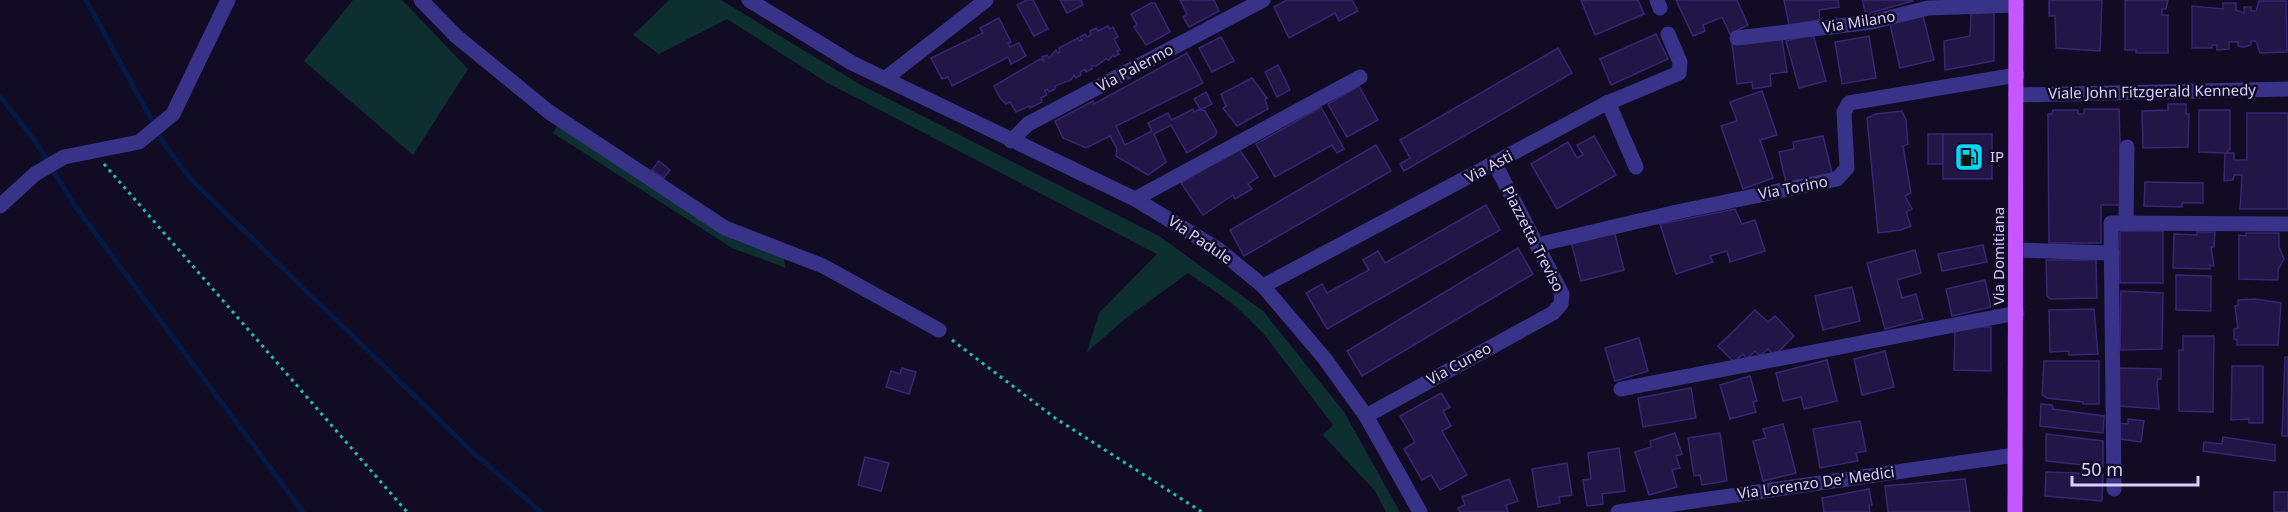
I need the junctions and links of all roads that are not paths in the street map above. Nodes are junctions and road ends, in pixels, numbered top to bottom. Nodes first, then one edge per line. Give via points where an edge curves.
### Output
1 (228, 0) edge
2 (421, 0) edge
3 (750, 0) edge
4 (986, 0) edge
5 (1263, 0) edge
6 (2016, 3) edge
7 (1668, 34) dead end
8 (1737, 38) dead end
9 (2017, 75) junction
10 (1360, 77) dead end
11 (886, 78) junction
12 (2288, 89) edge
13 (2016, 95) junction
14 (1608, 102) junction
15 (1011, 141) junction
16 (2127, 147) dead end
17 (1494, 164) junction
18 (1636, 167) dead end
19 (1135, 199) junction
20 (0, 206) edge
21 (2126, 224) junction
22 (2288, 224) edge
23 (1537, 245) junction
24 (2017, 250) junction
25 (2112, 253) junction
26 (1263, 286) junction
27 (1553, 313) joint
28 (2017, 313) junction
29 (939, 330) road end
30 (1621, 389) dead end
31 (1366, 417) junction
32 (2015, 455) junction
33 (2114, 489) dead end
34 (1420, 512) edge
35 (1618, 512) edge
36 (2015, 512) edge

1 - 20 street via 173,114 139,142 64,157
2 - 29 street via 456,36 549,112 725,228 823,266
3 - 11 street, Via Padule via 852,63
4 - 11 street
5 - 15 street, Via Palermo via 1028,124
6 - 8 street, Via Milano via 1928,8 1872,22
6 - 9 main road, Via Domitiana
7 - 14 street, Via Asti via 1680,62 1679,73
9 - 13 main road, Via Domitiana
9 - 23 street, Via Torino via 1849,103 1844,112 1846,168 1837,179
10 - 19 street
11 - 15 street, Via Padule
12 - 13 street, Viale John Fitzgerald Kennedy
13 - 24 main road, Via Domitiana
14 - 17 street, Via Asti
14 - 18 street
15 - 19 street, Via Padule
16 - 21 street
17 - 23 street, Piazzetta Treviso
17 - 26 street, Via Asti
19 - 26 street, Via Padule via 1219,250
21 - 22 street
21 - 25 street via 2112,224
23 - 27 street, Piazzetta Treviso via 1562,294 1561,304
24 - 25 street
24 - 28 main road, Via Domitiana
25 - 33 street
26 - 31 street, Via Padule via 1325,359
27 - 31 street, Via Cuneo
28 - 30 street
28 - 32 main road, Via Domitiana
31 - 34 street, Via Padule
32 - 35 street, Via Lorenzo De' Medici
32 - 36 main road, Via Domitiana

